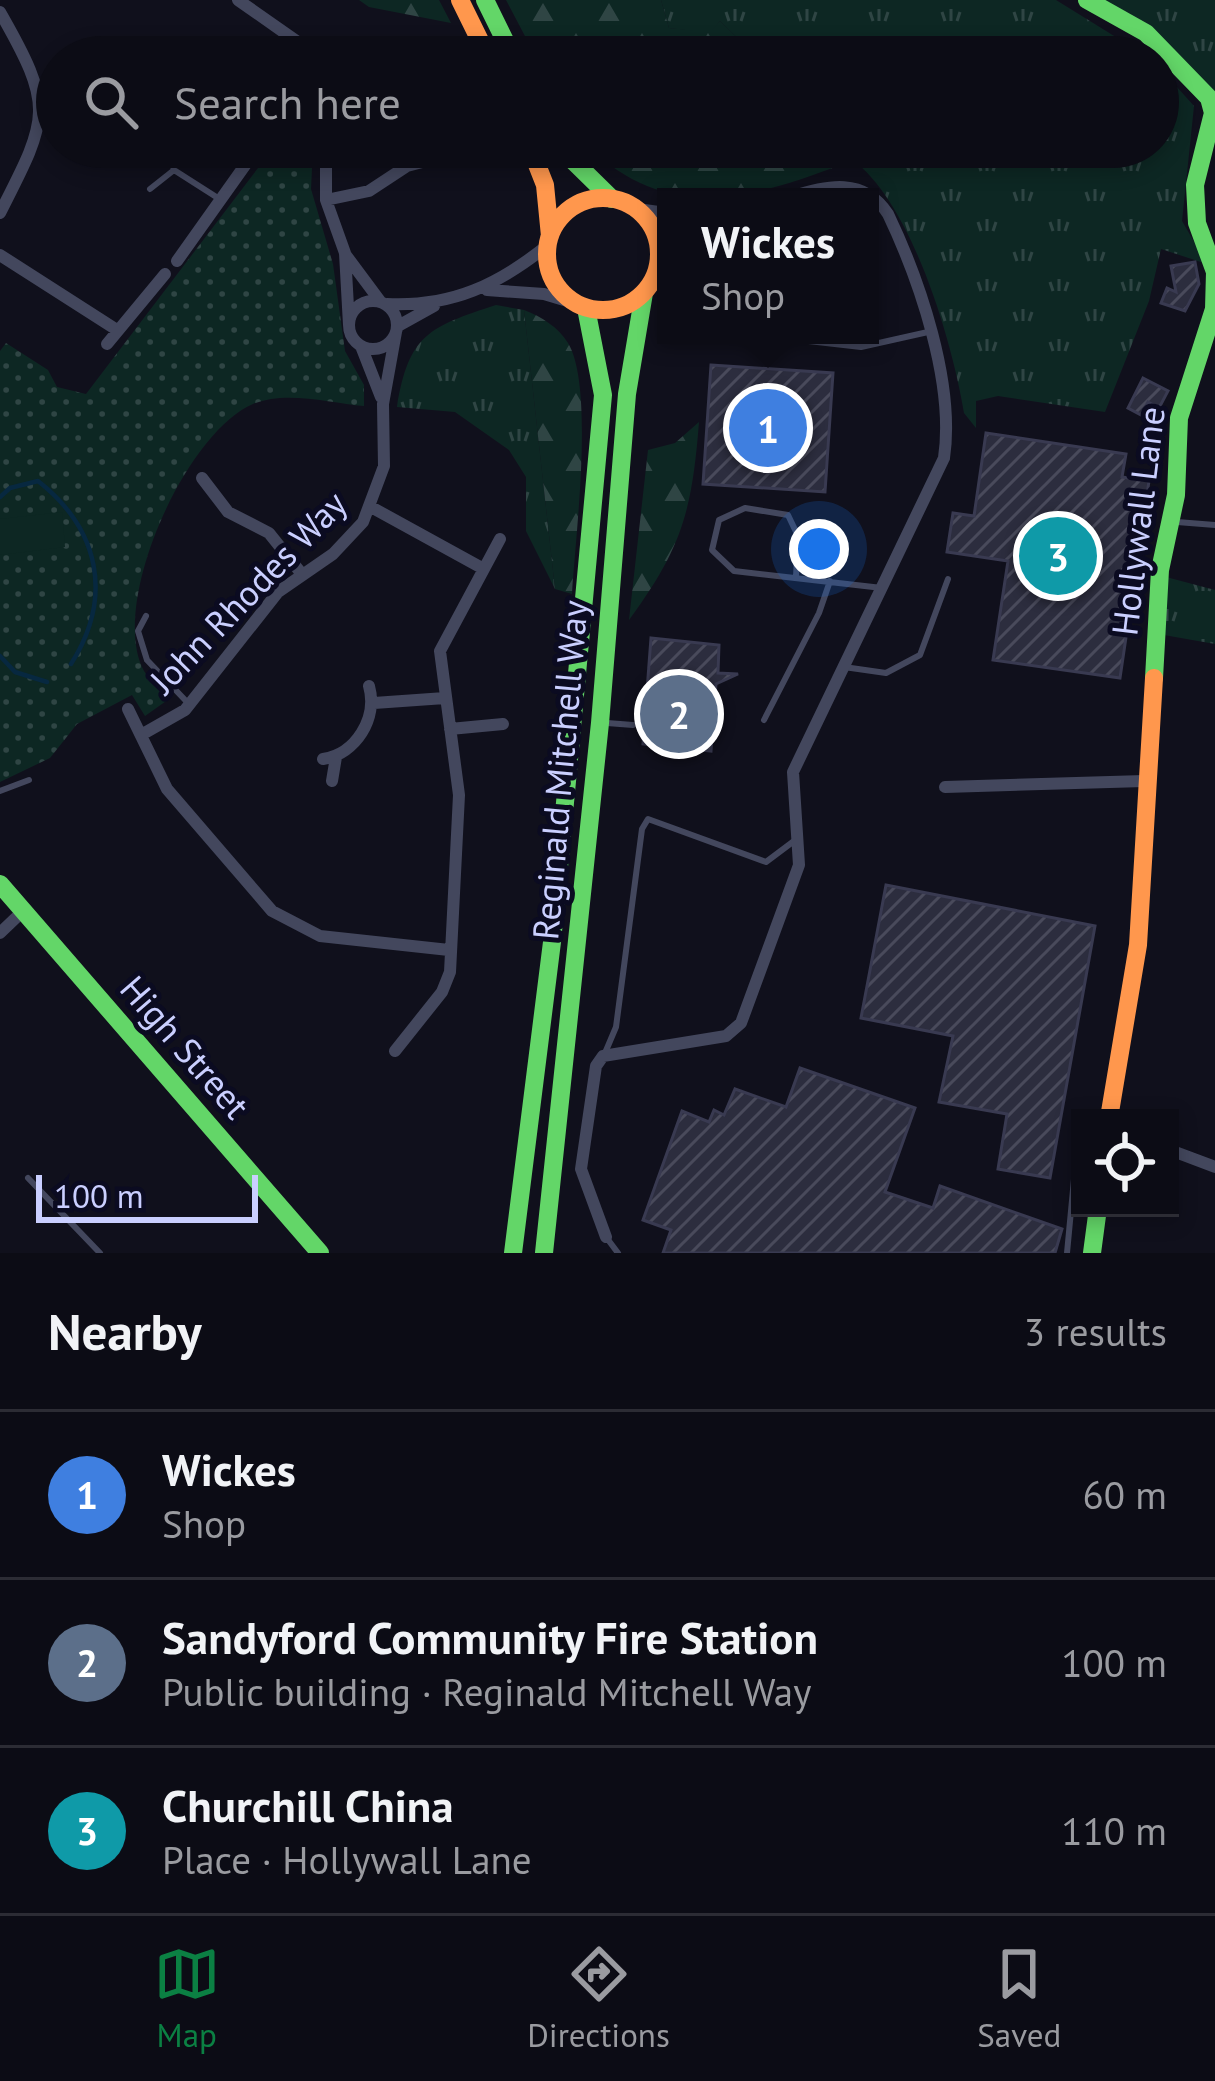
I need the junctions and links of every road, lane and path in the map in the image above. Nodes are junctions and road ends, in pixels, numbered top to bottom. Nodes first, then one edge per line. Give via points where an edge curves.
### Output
1 (238, 0) edge
2 (460, 0) edge
3 (485, 0) edge
4 (1087, 0) edge
5 (0, 12) edge
6 (289, 36) edge
7 (478, 36) edge
8 (503, 36) edge
9 (1148, 36) edge
10 (1179, 68) edge
11 (36, 84) edge
12 (36, 135) edge
13 (243, 168) edge
14 (326, 168) edge
15 (404, 168) edge
16 (539, 168) edge
17 (580, 168) edge
18 (174, 170) joint
19 (150, 189) dead end
20 (612, 199) junction
21 (221, 200) junction
22 (326, 200) junction
23 (879, 202) edge
24 (637, 209) junction
25 (657, 212) edge
26 (0, 213) edge
27 (657, 240) edge
28 (549, 241) junction
29 (345, 253) junction
30 (0, 255) edge
31 (176, 261) dead end
32 (165, 274) dead end
33 (655, 280) edge
34 (484, 290) junction
35 (446, 300) junction
36 (383, 303) junction
37 (580, 305) junction
38 (349, 325) junction
39 (397, 329) junction
40 (117, 330) junction
41 (928, 332) junction
42 (879, 342) edge
43 (107, 344) dead end
44 (842, 344) edge
45 (871, 344) edge
46 (361, 346) junction
47 (861, 346) joint
48 (382, 404) junction
49 (202, 478) dead end
50 (371, 507) junction
51 (1171, 520) junction
52 (1215, 525) edge
53 (500, 539) dead end
54 (482, 568) junction
55 (302, 573) junction
56 (796, 578) junction
57 (948, 579) dead end
58 (830, 581) junction
59 (883, 589) junction
60 (146, 616) dead end
61 (844, 668) junction
62 (369, 686) dead end
63 (445, 698) junction
64 (374, 703) junction
65 (190, 705) junction
66 (128, 709) dead end
67 (764, 720) dead end
68 (575, 722) junction
69 (600, 723) junction
70 (503, 724) dead end
71 (634, 725) dead end
72 (450, 729) junction
73 (141, 735) junction
74 (29, 779) dead end
75 (332, 781) dead end
76 (1144, 781) junction
77 (945, 787) dead end
78 (0, 791) edge
79 (800, 836) junction
80 (0, 884) edge
81 (23, 911) junction
82 (0, 933) edge
83 (449, 950) junction
84 (395, 1051) dead end
85 (603, 1056) junction
86 (1111, 1109) edge
87 (1179, 1154) edge
88 (1215, 1168) edge
89 (28, 1178) dead end
90 (1071, 1211) edge
91 (1097, 1217) edge
92 (606, 1237) joint
93 (100, 1253) edge
94 (320, 1253) edge
95 (513, 1253) edge
96 (544, 1253) edge
97 (618, 1253) edge
98 (1067, 1253) edge
99 (1092, 1253) edge

1 - 6 street
2 - 7 main road
3 - 8 main road
4 - 9 main road, Hollywall Lane
5 - 11 street
10 - 51 main road, Hollywall Lane via 1213,113 1195,185 1214,309 1179,418
12 - 26 street
13 - 21 street
14 - 22 street
15 - 22 street via 369,191
16 - 28 main road
17 - 20 main road
18 - 19 lane
18 - 21 lane
20 - 24 main road
20 - 28 main road via 570,209
21 - 31 street
22 - 29 street
23 - 41 street
24 - 25 street
24 - 27 main road
28 - 34 street
28 - 37 main road via 550,273
29 - 36 street
29 - 38 street
30 - 40 street
32 - 40 street
33 - 37 main road via 616,309
33 - 69 main road, Reginald Mitchell Way via 627,394
34 - 35 street
34 - 37 street
35 - 36 street
35 - 39 street
36 - 38 street via 356,307
36 - 39 street
37 - 68 main road, Reginald Mitchell Way via 603,395
38 - 46 street
39 - 46 street via 379,349
39 - 48 street, John Rhodes Way
40 - 43 street
41 - 42 lane
41 - 59 street via 946,400 944,458
44 - 47 lane
45 - 47 lane
46 - 48 street, John Rhodes Way
48 - 50 street, John Rhodes Way via 384,466
49 - 55 street via 228,512 269,533
50 - 54 street
50 - 55 street, John Rhodes Way via 342,545
51 - 52 lane
51 - 76 main road, Hollywall Lane
53 - 54 street
54 - 63 street via 440,652
55 - 65 street, John Rhodes Way via 254,619
56 - 56 lane via 734,571 712,550 718,520 745,508 788,515 798,536
56 - 58 lane
57 - 61 lane via 920,655 886,673
58 - 59 lane
58 - 67 lane
59 - 61 street
60 - 65 lane via 138,631 147,660
61 - 79 street via 793,772
62 - 64 street
63 - 64 street
63 - 72 street
64 - 75 street via 368,727 329,758
65 - 73 street, John Rhodes Way
66 - 73 street, John Rhodes Way
68 - 69 lane
68 - 95 main road, Reginald Mitchell Way
69 - 71 lane
69 - 96 main road, Reginald Mitchell Way
70 - 72 street
72 - 83 street via 459,795
73 - 83 street, John Rhodes Way via 186,815 295,928
74 - 78 lane
76 - 77 street
76 - 86 main road, Hollywall Lane via 1138,946
79 - 85 street via 799,865 734,1032
79 - 85 lane via 766,862 648,819 616,1028
80 - 81 main road, High Street
81 - 82 street
81 - 94 main road, High Street
83 - 84 street via 442,992
85 - 92 street via 581,1169
87 - 88 street
89 - 93 lane
90 - 98 lane
91 - 99 main road
92 - 97 lane

